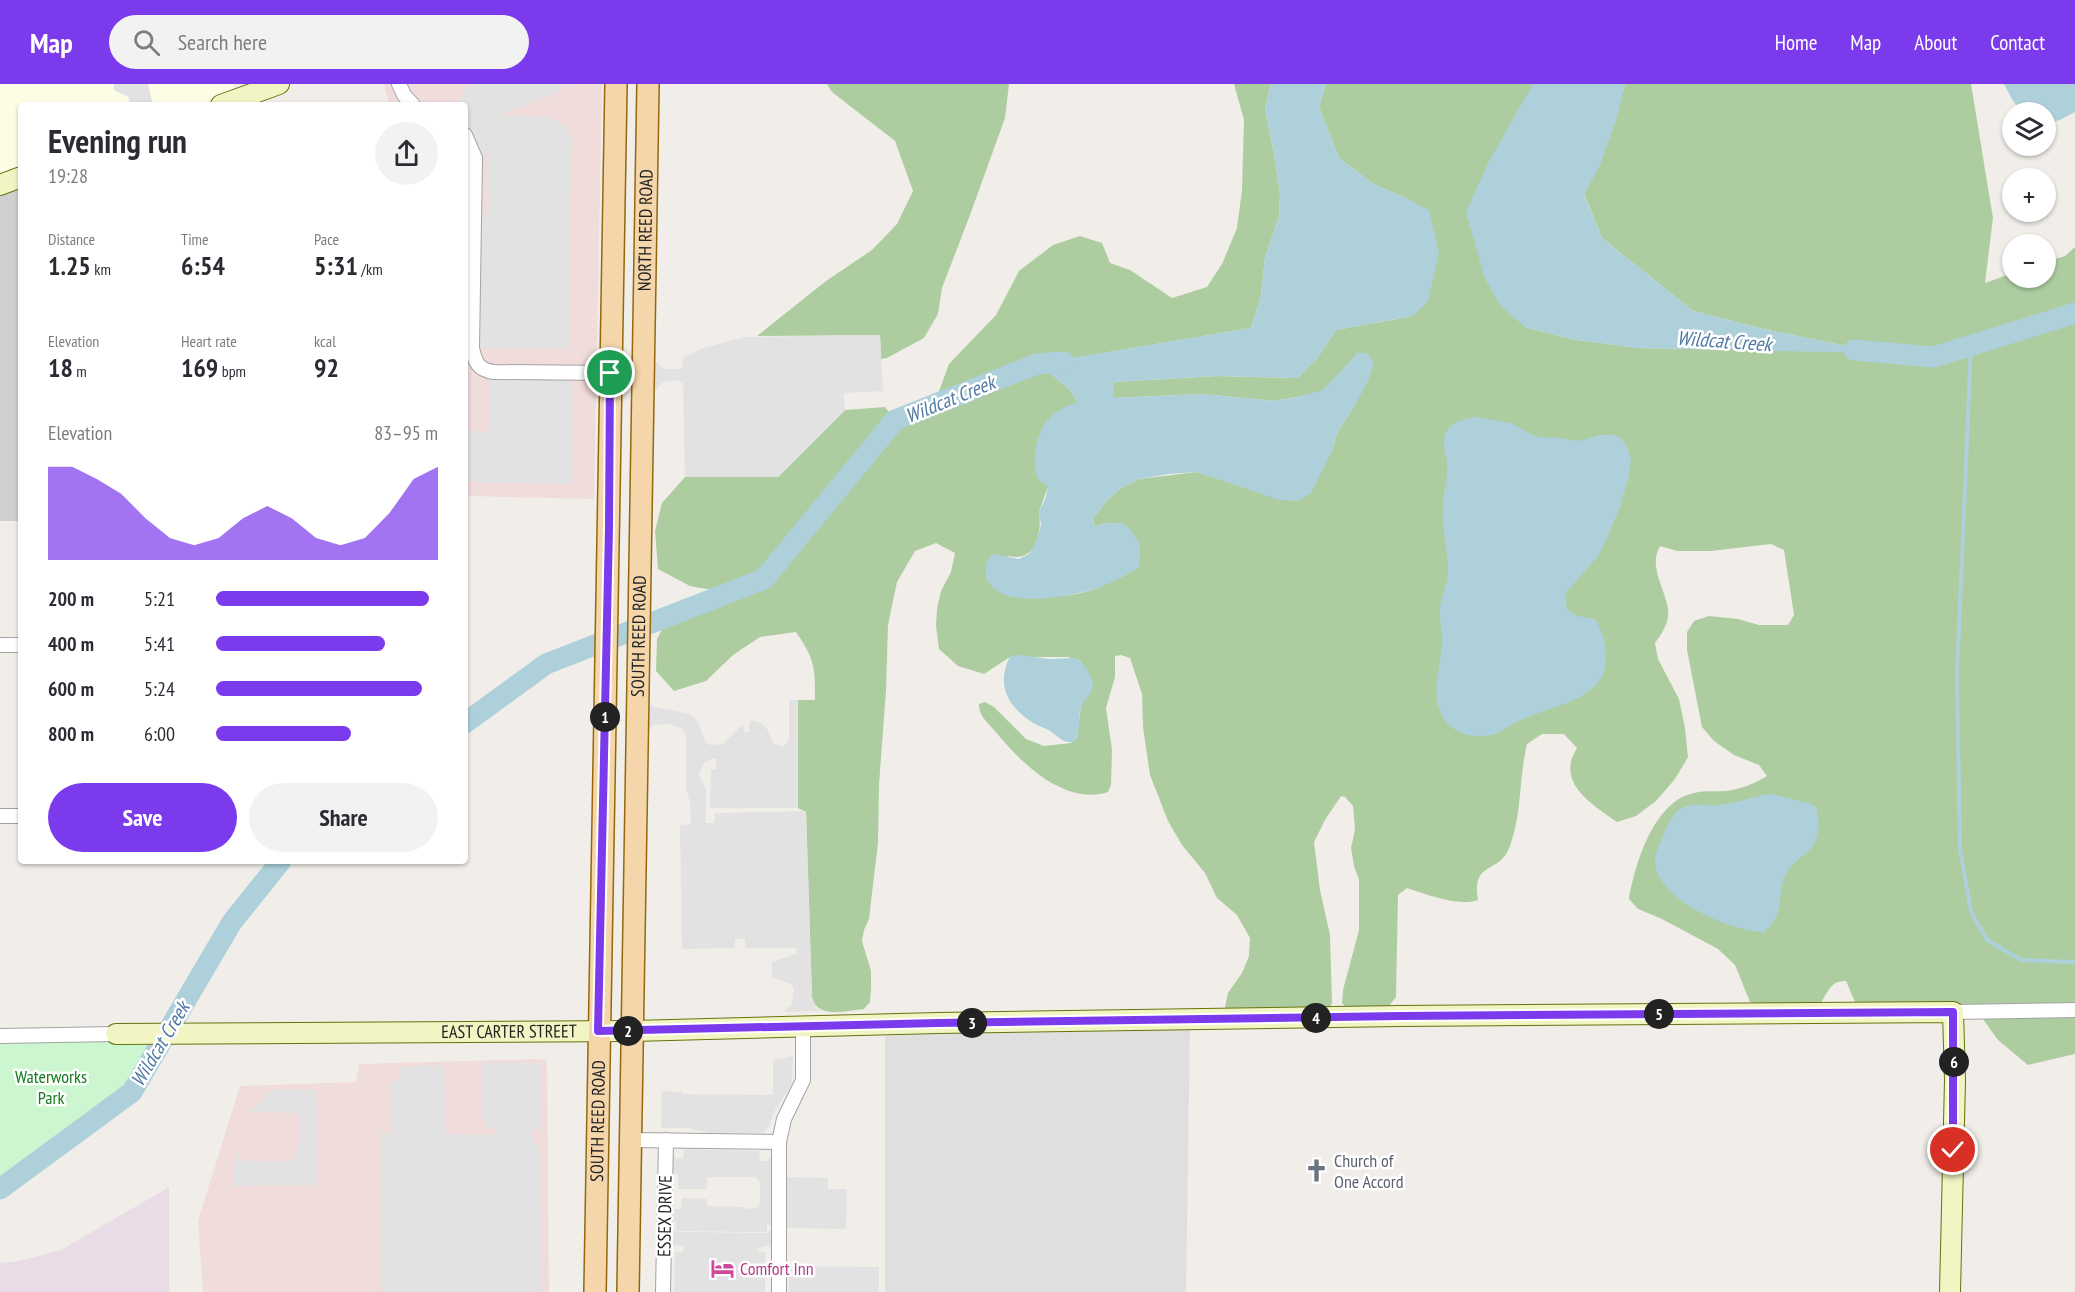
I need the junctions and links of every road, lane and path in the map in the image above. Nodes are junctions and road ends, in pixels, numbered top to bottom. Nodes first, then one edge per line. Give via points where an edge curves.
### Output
1 (279, 84) edge
2 (399, 84) edge
3 (616, 84) edge
4 (648, 84) edge
5 (229, 102) edge
6 (410, 102) edge
7 (468, 142) edge
8 (18, 178) edge
9 (0, 185) edge
10 (610, 373) junction
11 (643, 376) joint
12 (0, 645) edge
13 (18, 645) edge
14 (0, 816) edge
15 (18, 816) edge
16 (2075, 1010) edge
17 (1953, 1012) junction
18 (803, 1027) junction
19 (598, 1031) junction
20 (633, 1031) junction
21 (116, 1035) joint
22 (0, 1036) edge
23 (630, 1140) junction
24 (666, 1140) junction
25 (778, 1142) junction
26 (595, 1292) edge
27 (628, 1292) edge
28 (663, 1292) edge
29 (779, 1292) edge
30 (1950, 1292) edge

1 - 5 street
2 - 6 street
3 - 10 main road, NORTH REED ROAD
4 - 11 main road, NORTH REED ROAD
7 - 10 street via 475,158 475,363 494,372
8 - 9 street
10 - 19 main road, SOUTH REED ROAD
11 - 20 main road, SOUTH REED ROAD
12 - 13 street
14 - 15 street
16 - 17 street
17 - 18 street, EAST CARTER STREET via 1400,1016
17 - 30 street
18 - 20 street, EAST CARTER STREET
18 - 25 street via 803,1080 784,1119
19 - 20 street, EAST CARTER STREET
19 - 21 street, EAST CARTER STREET
19 - 26 main road, SOUTH REED ROAD
20 - 23 main road, SOUTH REED ROAD
21 - 22 street, EAST CARTER STREET
23 - 24 street
23 - 27 main road, SOUTH REED ROAD
24 - 25 street
24 - 28 street, ESSEX DRIVE
25 - 29 street

